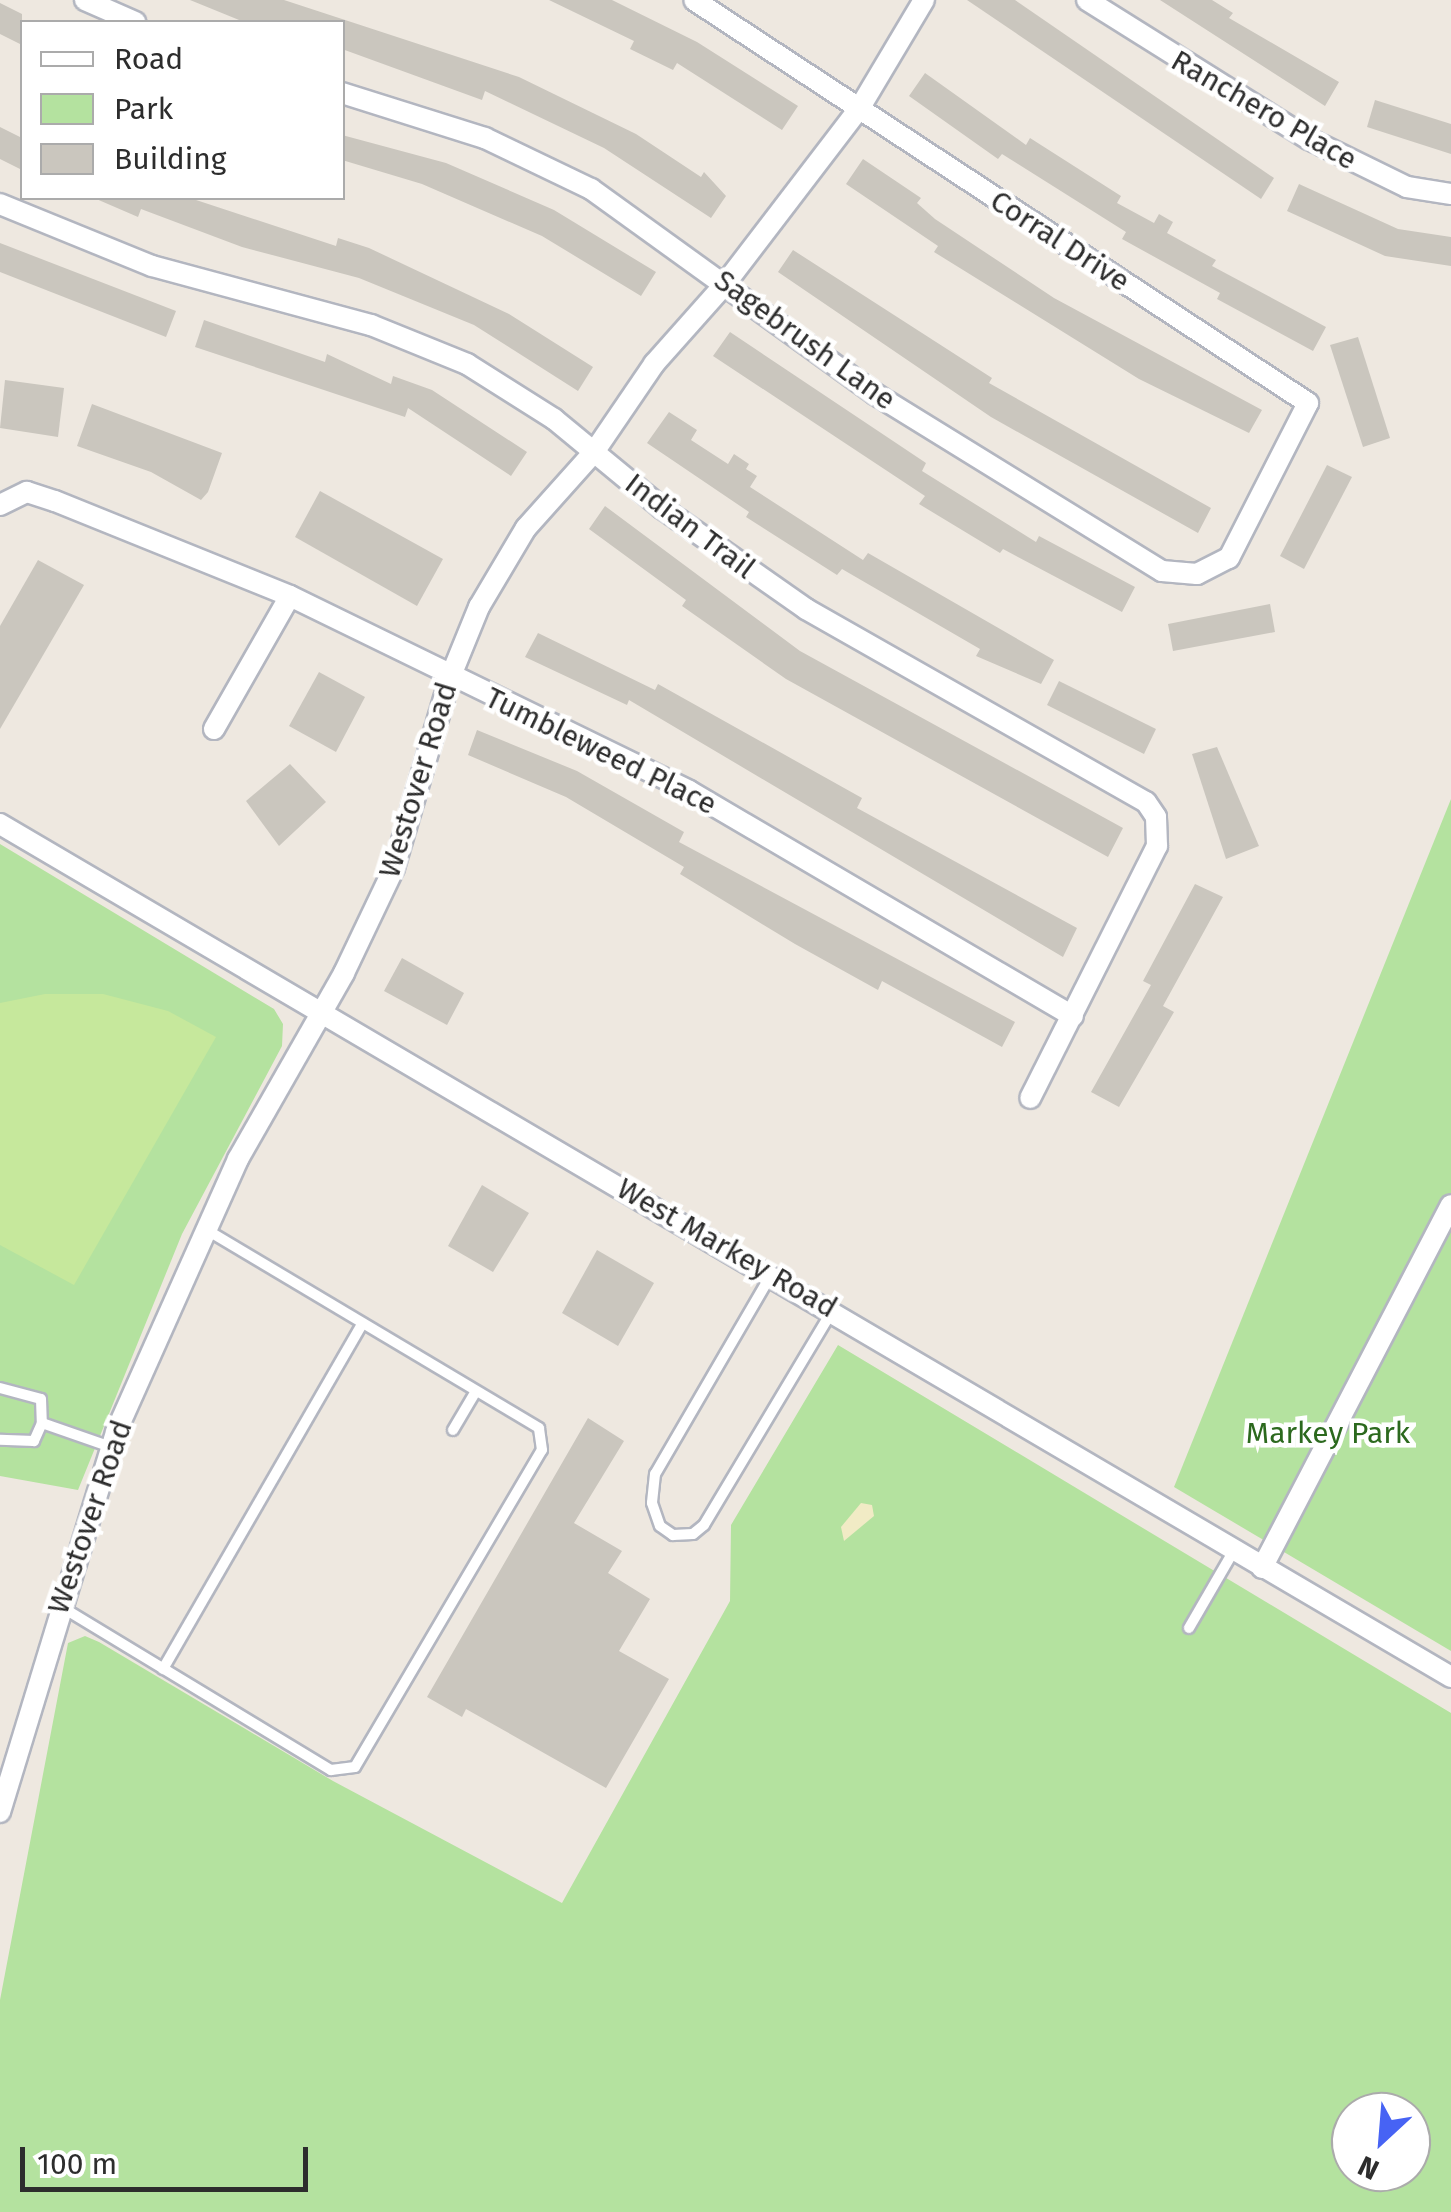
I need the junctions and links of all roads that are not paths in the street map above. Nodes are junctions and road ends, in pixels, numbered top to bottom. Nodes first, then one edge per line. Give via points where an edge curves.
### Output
1 (84, 0) edge
2 (694, 0) edge
3 (924, 0) edge
4 (1087, 0) edge
5 (130, 20) edge
6 (345, 94) edge
7 (858, 110) junction
8 (1451, 194) edge
9 (0, 204) edge
10 (725, 284) junction
11 (594, 452) junction
12 (0, 506) edge
13 (1245, 532) joint
14 (290, 596) junction
15 (450, 678) junction
16 (214, 729) dead end
17 (0, 824) edge
18 (322, 1011) junction
19 (1073, 1016) junction
20 (1030, 1098) dead end
21 (1451, 1205) edge
22 (205, 1230) junction
23 (772, 1274) junction
24 (832, 1310) junction
25 (362, 1325) junction
26 (0, 1388) edge
27 (476, 1391) junction
28 (42, 1423) junction
29 (452, 1430) dead end
30 (0, 1440) edge
31 (111, 1447) junction
32 (1233, 1552) junction
33 (1262, 1568) junction
34 (59, 1605) junction
35 (1189, 1628) dead end
36 (163, 1669) junction
37 (1451, 1677) edge
38 (0, 1812) edge

1 - 5 street
2 - 7 street, Corral Drive
3 - 7 street, Westover Road
4 - 8 street, Ranchero Place via 1309,140 1407,188
6 - 10 street, Sagebrush Lane via 429,118 539,162 641,220
7 - 10 street, Westover Road
7 - 13 street, Corral Drive via 1308,403
9 - 11 street, Indian Trail via 152,266 420,342 512,390
10 - 11 street, Westover Road via 654,364
10 - 13 street, Sagebrush Lane via 891,404 1162,571 1213,569
11 - 15 street, Westover Road via 501,566
11 - 19 street, Indian Trail via 806,609 1146,802 1156,817 1157,846
12 - 14 street, Tumbleweed Place via 12,495 41,497
14 - 15 street, Tumbleweed Place
14 - 16 street
15 - 18 street, Westover Road via 394,868
15 - 19 street, Tumbleweed Place via 689,790
17 - 18 street, West Markey Road
18 - 22 street, Westover Road
18 - 23 street, West Markey Road
19 - 20 street, Indian Trail
21 - 33 street
22 - 25 lane
22 - 31 street, Westover Road
23 - 24 street, West Markey Road
23 - 24 lane via 656,1474 652,1503 660,1526 673,1535 693,1534 704,1525
24 - 32 street, West Markey Road
25 - 27 lane
25 - 36 lane
26 - 28 lane via 41,1399
27 - 29 lane
27 - 36 lane via 539,1428 542,1450 356,1767 330,1770
28 - 30 lane via 34,1442
28 - 31 lane
31 - 34 street, Westover Road
32 - 33 street, West Markey Road
32 - 35 lane
33 - 37 street, West Markey Road
34 - 36 lane
34 - 38 street, Westover Road

